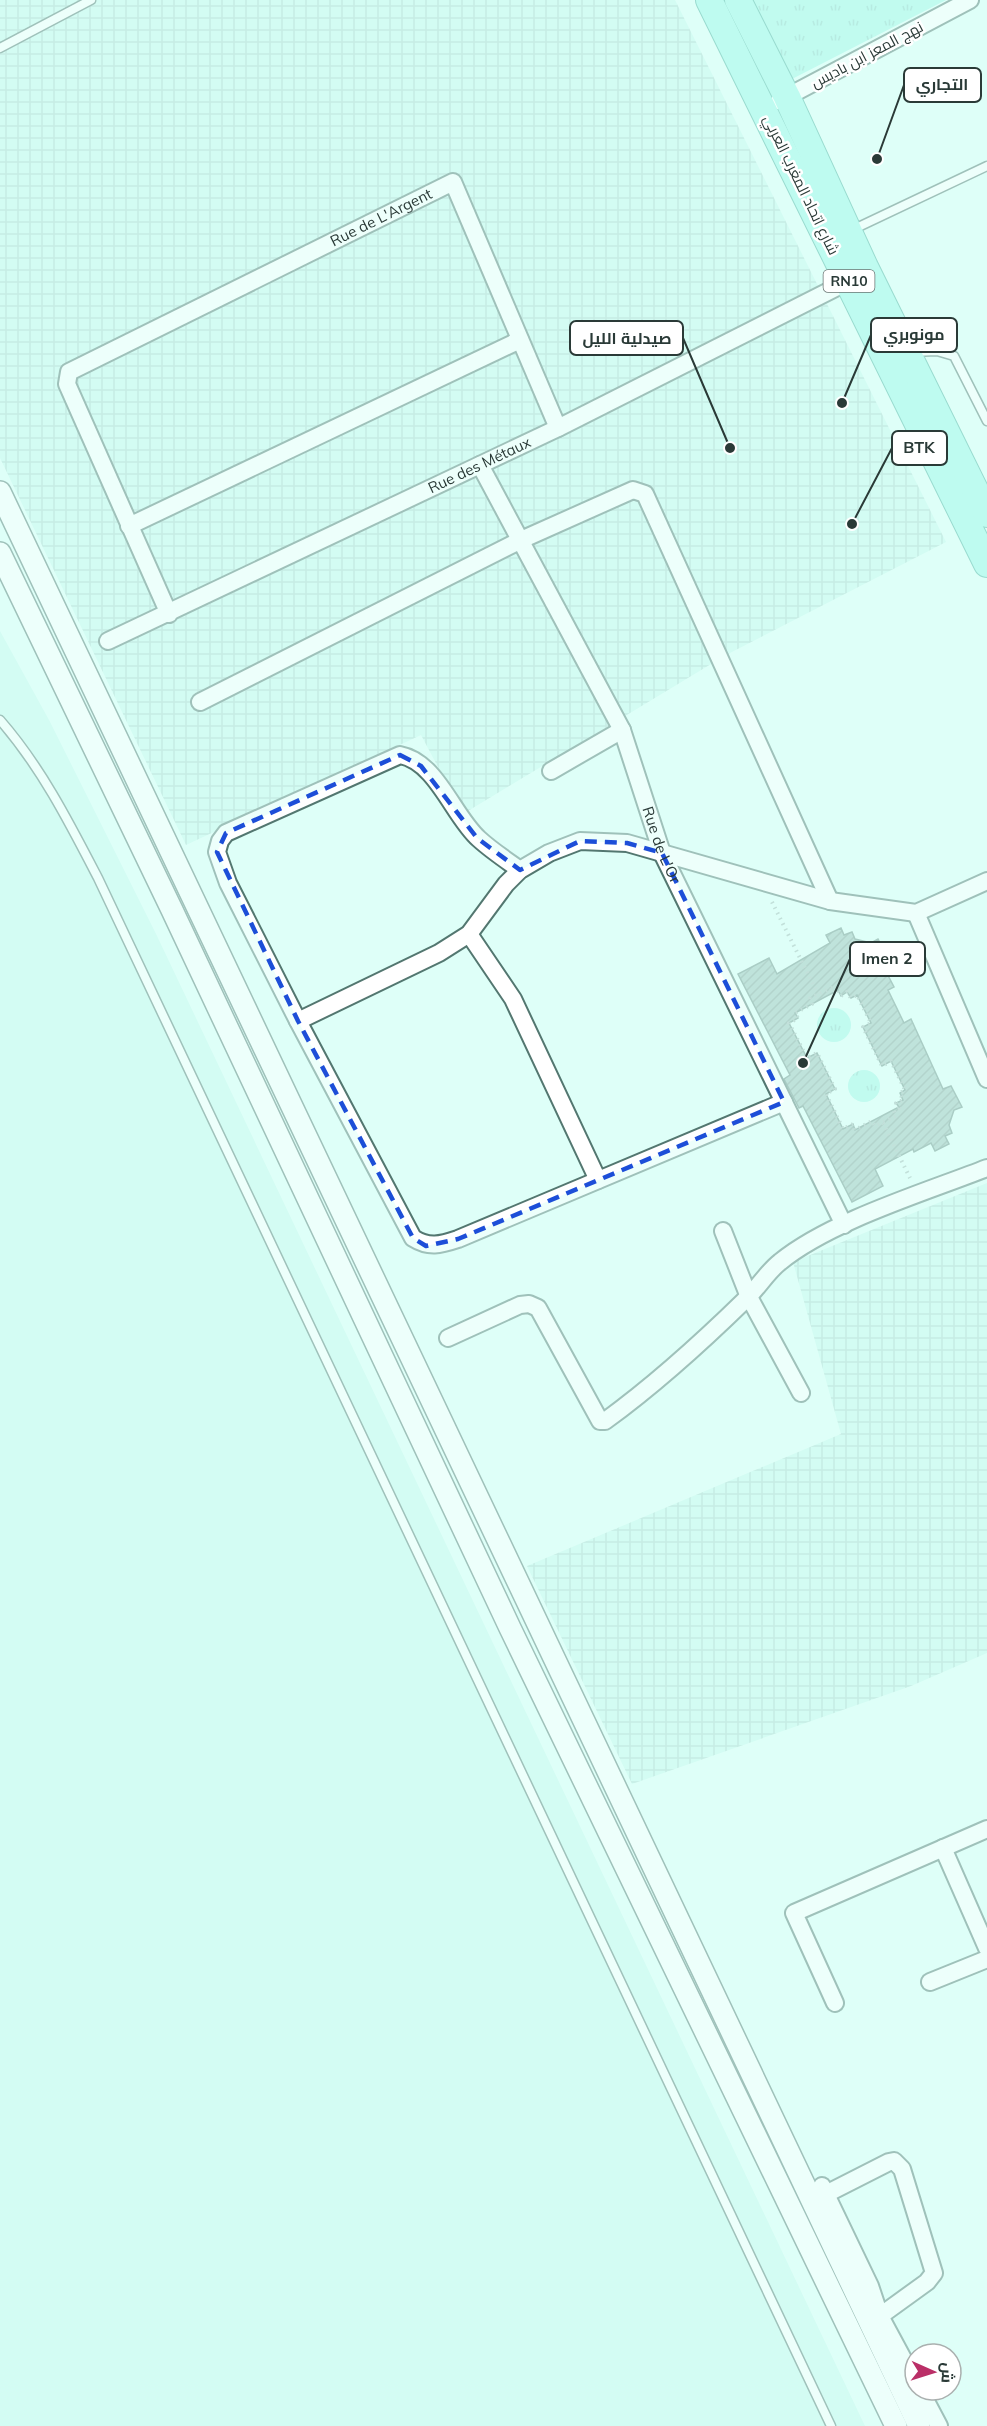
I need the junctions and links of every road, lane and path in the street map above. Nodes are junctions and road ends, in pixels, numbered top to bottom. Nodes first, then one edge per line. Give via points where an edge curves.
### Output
1 (91, 0) edge
2 (710, 0) edge
3 (738, 0) edge
4 (969, 0) edge
5 (0, 48) edge
6 (787, 97) junction
7 (764, 109) junction
8 (987, 166) edge
9 (849, 232) junction
10 (849, 281) junction
11 (520, 340) junction
12 (908, 353) junction
13 (987, 421) edge
14 (558, 428) junction
15 (480, 465) junction
16 (0, 492) edge
17 (987, 514) edge
18 (129, 526) junction
19 (521, 540) junction
20 (0, 553) edge
21 (987, 564) edge
22 (169, 614) junction
23 (108, 641) dead end
24 (200, 702) dead end
25 (0, 720) edge
26 (622, 730) junction
27 (551, 771) dead end
28 (662, 853) junction
29 (520, 870) junction
30 (987, 881) edge
31 (762, 882) junction
32 (830, 901) junction
33 (916, 913) junction
34 (469, 934) junction
35 (818, 994) junction
36 (298, 1021) junction
37 (987, 1078) edge
38 (783, 1102) junction
39 (882, 1123) junction
40 (987, 1168) edge
41 (598, 1180) junction
42 (919, 1195) junction
43 (844, 1225) junction
44 (723, 1232) dead end
45 (749, 1297) junction
46 (448, 1338) dead end
47 (801, 1393) dead end
48 (987, 1829) edge
49 (943, 1848) junction
50 (987, 1948) edge
51 (987, 1959) edge
52 (930, 1982) dead end
53 (835, 2003) dead end
54 (880, 2316) junction
55 (903, 2359) edge
56 (926, 2402) edge
57 (831, 2426) edge
58 (896, 2426) edge
59 (919, 2426) edge
60 (939, 2426) edge

1 - 5 lane
2 - 7 main road, شارع اتحاد المغرب العربي / RN10
3 - 6 main road, شارع اتحاد المغرب العربي / RN10
4 - 6 street, نهج المعز ابن باديس
6 - 7 street, نهج المعز ابن باديس
6 - 9 main road, شارع اتحاد المغرب العربي / RN10
7 - 10 main road, شارع اتحاد المغرب العربي / RN10
8 - 9 lane
9 - 12 main road, شارع اتحاد المغرب العربي / RN10
10 - 14 street, Rue des Métaux
10 - 21 main road, شارع اتحاد المغرب العربي / RN10
11 - 14 street, Rue de L'Argent
11 - 18 street
11 - 18 street, Rue de L'Argent via 453,182 69,372 67,384
12 - 13 lane via 937,351 954,356
12 - 17 main road, شارع اتحاد المغرب العربي / RN10
14 - 15 street, Rue des Métaux
15 - 19 street, Rue de L'Or
15 - 22 street, Rue des Métaux
16 - 59 street
18 - 22 street
19 - 24 street
19 - 26 street, Rue de L'Or
19 - 32 street via 633,490 645,494
20 - 58 street via 505,1617
22 - 23 street, Rue des Métaux
25 - 57 lane via 57,799 98,878
26 - 27 street
26 - 28 street, Rue de L'Or
28 - 29 street via 627,843 580,841
28 - 31 street
28 - 38 street, Rue de L'Or
29 - 34 street
29 - 36 street via 477,838 444,790 411,757 400,755 226,833 217,852 228,883
30 - 33 street
31 - 32 street
31 - 35 path
32 - 33 street
33 - 37 street
34 - 36 street via 440,953
34 - 41 street via 517,1007
35 - 39 path via 831,988 841,996 848,992 851,998 857,995 871,1023 863,1027 882,1066 891,1061 906,1090 900,1093 903,1100 896,1103 896,1116
35 - 39 path via 789,1023 807,1058 817,1053 835,1089 826,1094 843,1129 852,1124 855,1130 872,1121 875,1126
36 - 41 street via 413,1238 426,1246 458,1239
38 - 41 street
38 - 43 street, Rue de L'Or
39 - 42 path
40 - 42 street
42 - 43 street
43 - 45 street via 802,1246 779,1263
44 - 45 street
45 - 46 street via 656,1384 601,1422 538,1308 520,1305
45 - 47 street
48 - 49 street
49 - 50 street
49 - 53 street via 794,1912
51 - 52 street
54 - 54 street via 870,2286 824,2190 894,2161 902,2169 934,2273
54 - 55 street
56 - 60 street

